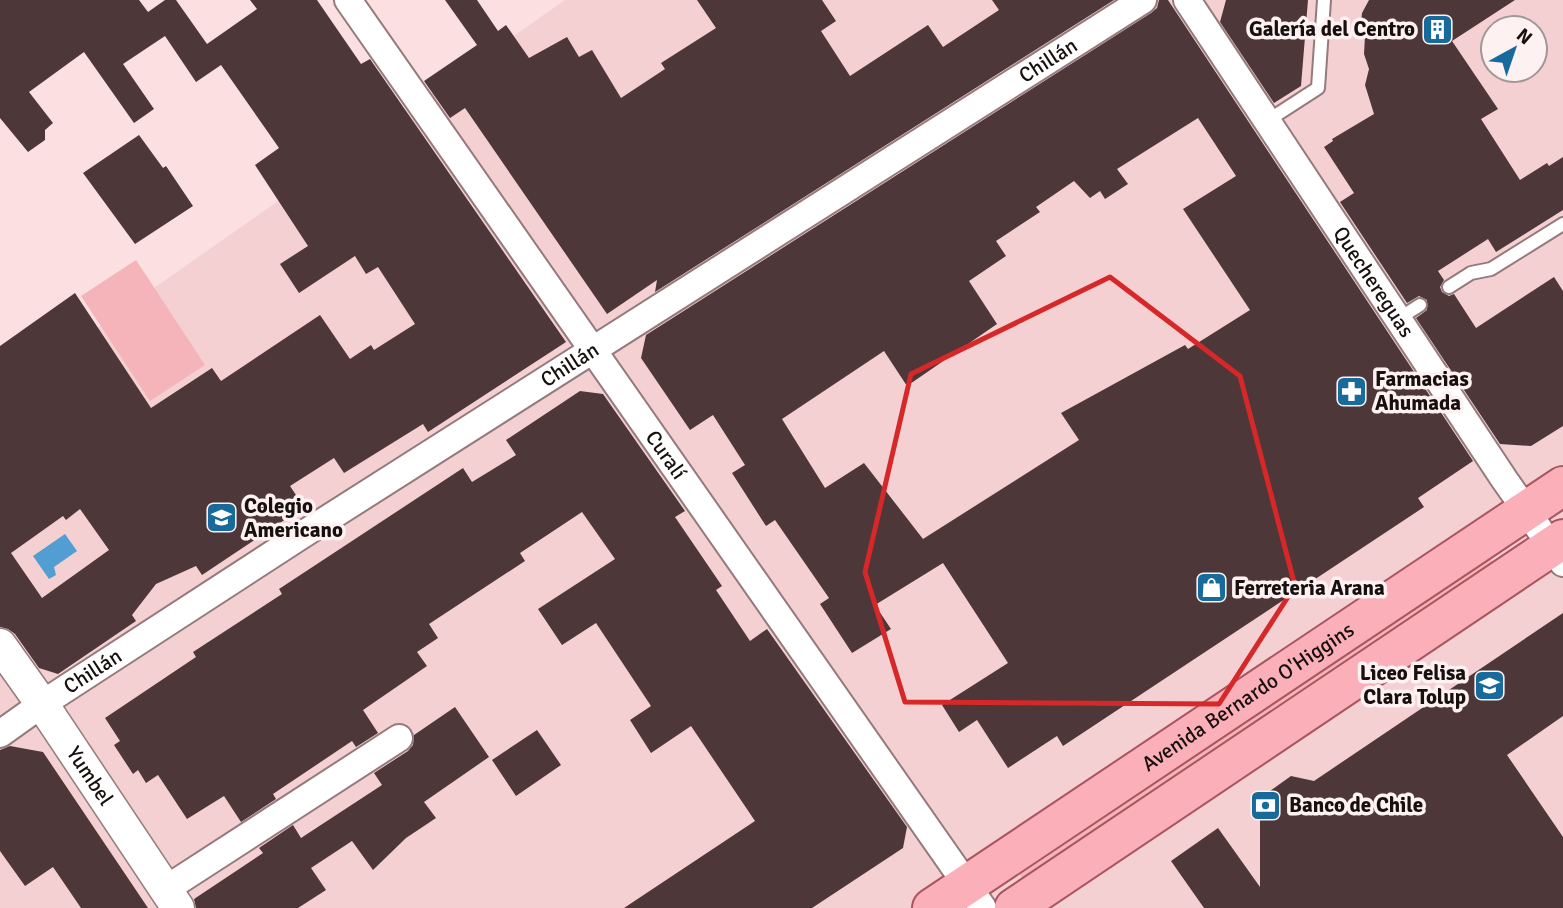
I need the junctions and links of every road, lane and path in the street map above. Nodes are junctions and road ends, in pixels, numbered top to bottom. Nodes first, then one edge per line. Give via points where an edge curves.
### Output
1 (348, 0) edge
2 (1143, 0) edge
3 (1187, 0) edge
4 (1324, 0) edge
5 (1267, 121) junction
6 (1563, 224) edge
7 (1449, 287) dead end
8 (593, 350) junction
9 (1563, 486) edge
10 (1526, 511) junction
11 (1559, 549) edge
12 (0, 645) edge
13 (42, 704) junction
14 (0, 734) edge
15 (399, 738) dead end
16 (975, 896) edge
17 (172, 898) edge
18 (932, 908) edge
19 (1014, 908) edge

1 - 8 street, Curalí
2 - 8 street, Chillán
3 - 5 street, Quechereguas
4 - 5 lane via 1318,89
5 - 10 street, Quechereguas via 1409,312
6 - 7 lane via 1491,270 1471,273
8 - 13 street, Chillán
8 - 16 street, Curalí
9 - 10 main road, Avenida Bernardo O'Higgins
10 - 11 street, Quechereguas
10 - 16 main road, Avenida Bernardo O'Higgins
11 - 19 main road
12 - 13 street, Yumbel
13 - 14 street, Chillán
13 - 17 street, Yumbel
15 - 17 street
16 - 18 main road, Avenida Bernardo O'Higgins

